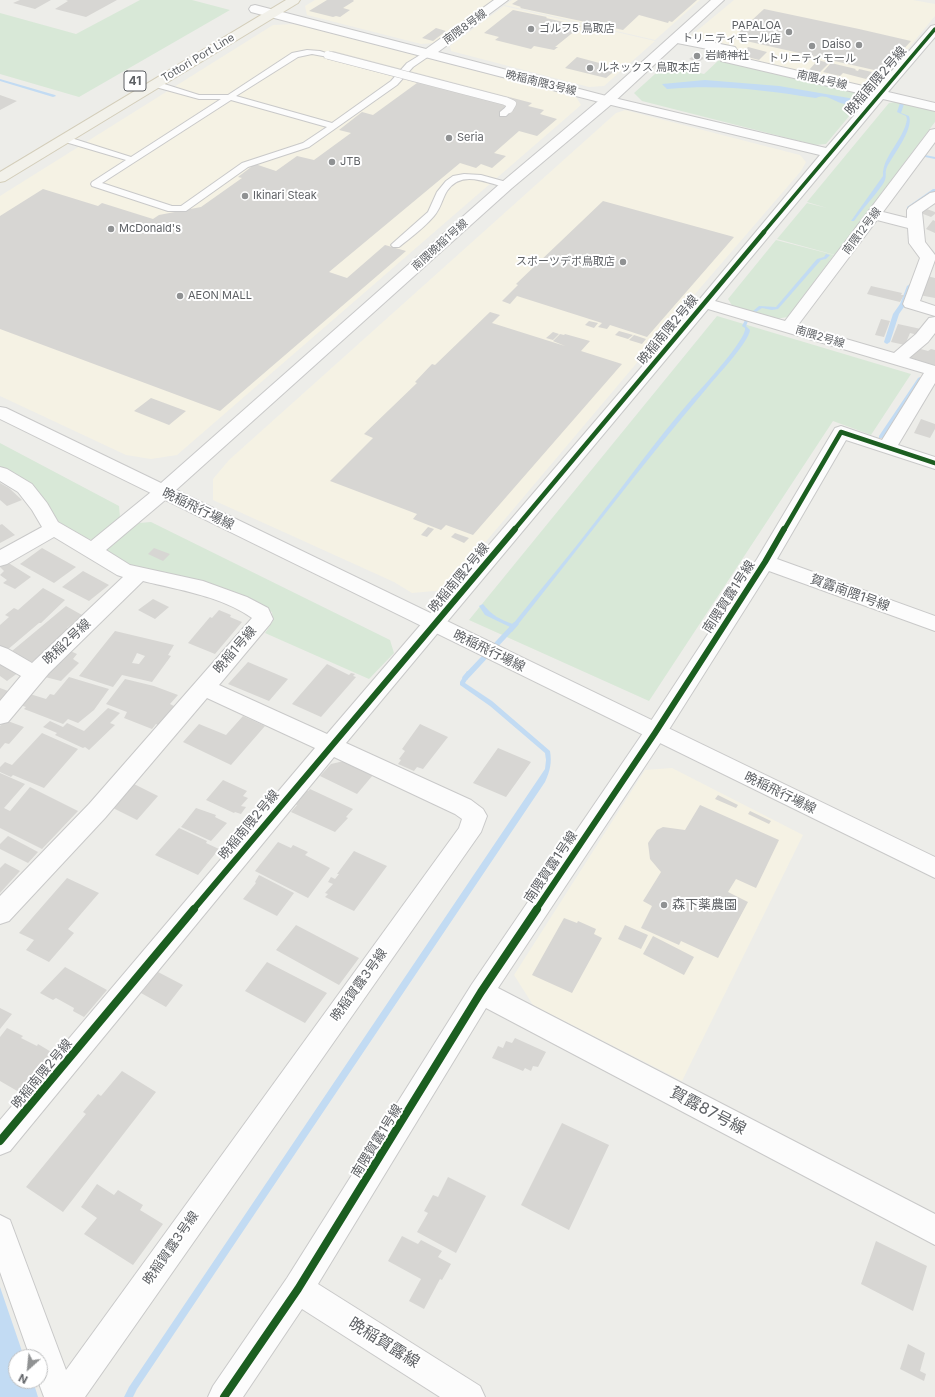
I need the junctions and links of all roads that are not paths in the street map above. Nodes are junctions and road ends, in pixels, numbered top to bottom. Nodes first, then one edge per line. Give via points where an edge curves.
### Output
1 (270, 0) edge
2 (294, 0) edge
3 (502, 0) edge
4 (718, 0) edge
5 (255, 9) junction
6 (272, 14) junction
7 (222, 29) dead end
8 (935, 29) edge
9 (676, 39) junction
10 (928, 47) edge
11 (428, 54) junction
12 (155, 84) junction
13 (880, 94) junction
14 (230, 97) junction
15 (608, 100) junction
16 (935, 107) edge
17 (506, 112) dead end
18 (333, 126) junction
19 (935, 133) edge
20 (65, 139) junction
21 (829, 153) junction
22 (133, 160) junction
23 (0, 178) edge
24 (507, 185) junction
25 (935, 196) edge
26 (874, 214) junction
27 (915, 225) junction
28 (396, 245) dead end
29 (705, 303) junction
30 (935, 311) edge
31 (935, 322) edge
32 (788, 328) junction
33 (896, 360) junction
34 (934, 371) edge
35 (0, 412) edge
36 (887, 447) junction
37 (935, 463) edge
38 (0, 473) edge
39 (163, 492) junction
40 (54, 528) junction
41 (92, 551) junction
42 (0, 559) edge
43 (765, 562) junction
44 (139, 573) junction
45 (935, 624) edge
46 (434, 625) junction
47 (0, 654) edge
48 (35, 674) junction
49 (204, 687) junction
50 (0, 716) edge
51 (655, 733) junction
52 (330, 745) junction
53 (935, 868) edge
54 (0, 913) edge
55 (481, 992) junction
56 (0, 1141) edge
57 (0, 1230) edge
58 (935, 1230) edge
59 (298, 1289) junction
60 (60, 1397) edge
61 (66, 1397) edge
62 (224, 1397) edge
63 (469, 1397) edge

1 - 5 main road, Tottori Port Line
2 - 6 main road, Tottori Port Line / 41
3 - 11 street, 南隈8号線
4 - 9 street, 南隈晩稲1号線
5 - 6 street, 晩稲南隈3号線
5 - 7 main road, Tottori Port Line
6 - 11 street, 晩稲南隈3号線
6 - 12 main road, Tottori Port Line / 41
8 - 10 street, 晩稲南隈2号線
9 - 13 street, 南隈4号線 via 731,50 726,58
9 - 15 street, 南隈晩稲1号線
10 - 13 street, 晩稲南隈2号線
11 - 15 street, 晩稲南隈3号線
11 - 18 lane via 410,65 394,83
12 - 14 lane via 199,96
12 - 20 main road, Tottori Port Line / 41
13 - 16 street, 南隈4号線
13 - 21 street, 晩稲南隈2号線
14 - 17 lane, bridge via 298,54 312,52 505,101 512,104
14 - 18 lane
14 - 22 lane
15 - 21 street, 晩稲南隈3号線
15 - 24 street, 南隈晩稲1号線
18 - 22 lane via 306,145 246,166 180,210 173,210 95,184
19 - 26 street, 南隈12号線 via 924,158
20 - 22 lane
20 - 23 main road, Tottori Port Line / 41
21 - 29 street, 晩稲南隈2号線
24 - 28 lane via 470,175 461,176 444,189 434,210
24 - 39 street, 南隈晩稲1号線
25 - 27 street via 914,210
26 - 27 street
26 - 32 street, 南隈12号線
27 - 30 street via 917,242 928,258 911,304
29 - 32 street, 南隈2号線
29 - 46 street, 晩稲南隈2号線
31 - 33 street via 922,338
32 - 33 street, 南隈2号線
33 - 34 street, 南隈2号線
34 - 36 street
35 - 39 street, 晩稲飛行場線
36 - 37 street, 南隈賀露1号線
36 - 43 street, 南隈賀露1号線 via 841,432
38 - 40 street, 晩稲1号線 via 25,488
39 - 41 street, 南隈晩稲1号線
39 - 46 street, 晩稲飛行場線
40 - 41 street, 晩稲1号線
40 - 42 street
41 - 44 street, 晩稲1号線 via 124,570
43 - 45 street, 賀露南隈1号線
43 - 51 street, 南隈賀露1号線
44 - 48 street, 晩稲2号線
44 - 49 street, 晩稲1号線 via 203,588 261,613 263,619
46 - 51 street, 晩稲飛行場線
46 - 52 street, 晩稲南隈2号線
47 - 48 street
48 - 50 street, 晩稲2号線
49 - 52 street, 晩稲賀露3号線
49 - 54 street, 晩稲1号線 via 97,811
51 - 53 street, 晩稲飛行場線
51 - 55 street, 南隈賀露1号線
52 - 56 street, 晩稲南隈2号線
52 - 61 street, 晩稲賀露3号線 via 463,807 475,816 469,832
55 - 58 street, 賀露87号線
55 - 59 street, 南隈賀露1号線
57 - 60 street
59 - 62 street, 南隈賀露1号線
59 - 63 street, 晩稲賀露線

